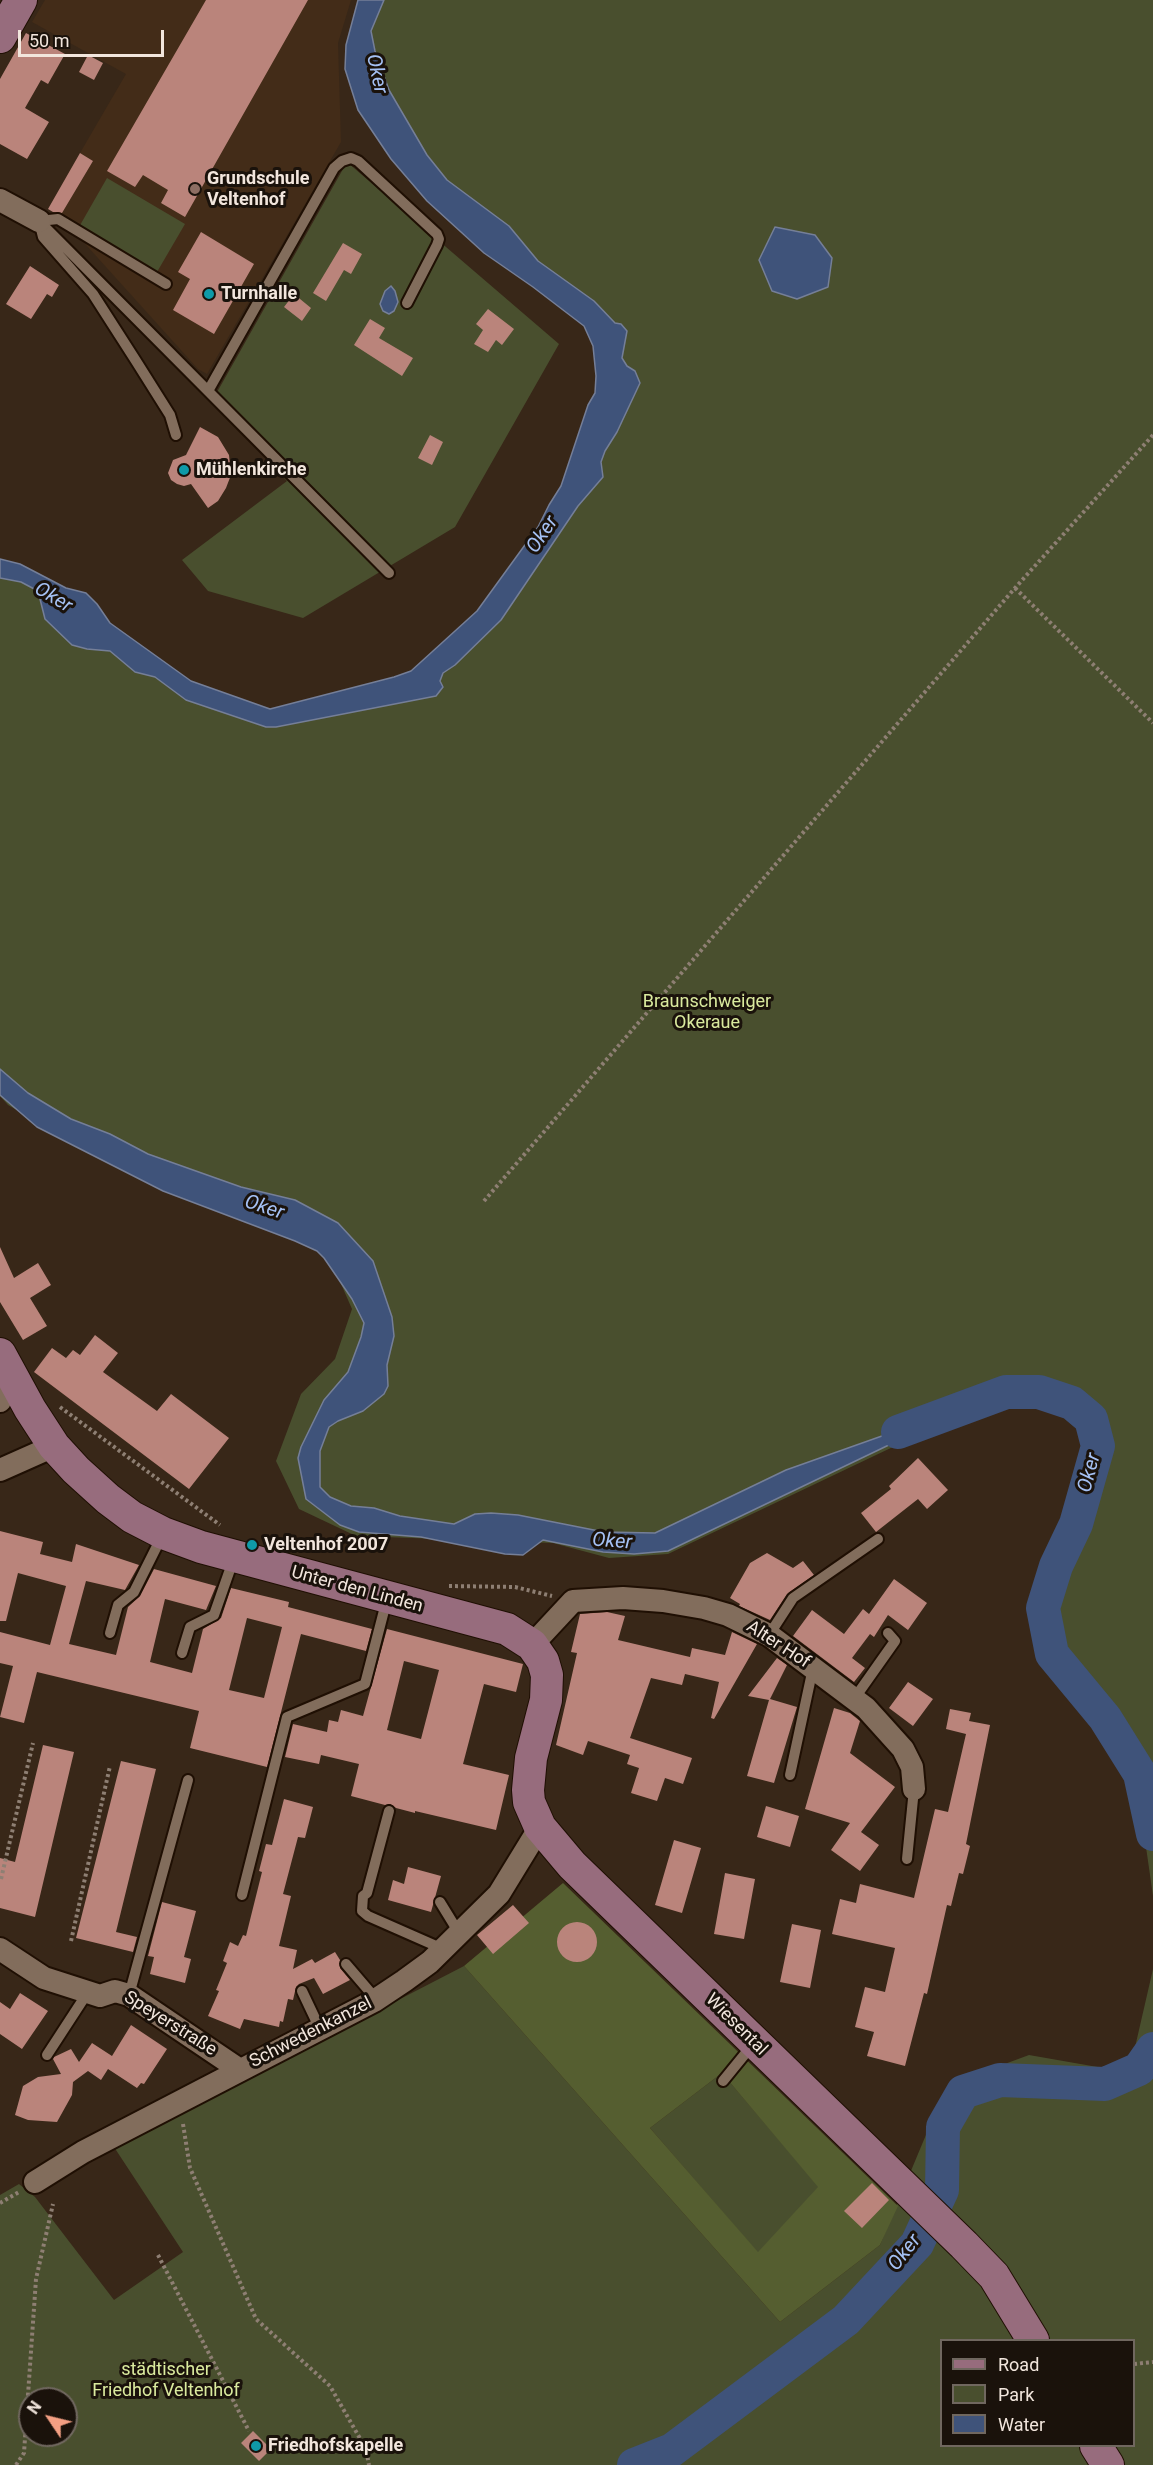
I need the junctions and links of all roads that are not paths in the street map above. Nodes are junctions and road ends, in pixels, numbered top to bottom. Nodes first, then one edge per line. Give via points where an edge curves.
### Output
1 (21, 0) edge
2 (0, 37) edge
3 (0, 200) edge
4 (39, 221) junction
5 (166, 284) dead end
6 (408, 303) dead end
7 (208, 391) junction
8 (176, 435) dead end
9 (389, 573) dead end
10 (3, 1360) edge
11 (0, 1401) edge
12 (54, 1446) junction
13 (0, 1470) edge
14 (163, 1533) junction
15 (878, 1539) dead end
16 (234, 1558) junction
17 (387, 1598) junction
18 (110, 1633) dead end
19 (888, 1633) dead end
20 (769, 1635) junction
21 (532, 1645) junction
22 (182, 1653) dead end
23 (813, 1668) junction
24 (547, 1675) joint
25 (854, 1699) junction
26 (789, 1775) dead end
27 (188, 1780) dead end
28 (914, 1789) joint
29 (389, 1811) dead end
30 (540, 1827) junction
31 (907, 1859) dead end
32 (242, 1895) dead end
33 (440, 1902) dead end
34 (451, 1941) junction
35 (0, 1949) edge
36 (346, 1964) dead end
37 (302, 1991) dead end
38 (88, 1992) junction
39 (129, 1995) junction
40 (376, 1999) junction
41 (320, 2029) junction
42 (754, 2043) junction
43 (46, 2055) dead end
44 (240, 2070) junction
45 (723, 2081) dead end
46 (35, 2182) dead end
47 (1032, 2339) edge
48 (1097, 2447) edge
49 (1108, 2465) edge

1 - 2 street
3 - 4 street
4 - 5 lane via 58,219
4 - 7 lane
4 - 8 lane via 43,237 93,294 170,415
6 - 7 lane via 437,245 437,234 358,161 342,160
7 - 9 lane
10 - 11 street
10 - 12 street, Unter den Linden
12 - 13 street
12 - 14 street, Unter den Linden via 108,1499
14 - 16 street, Unter den Linden
14 - 18 lane via 134,1592 118,1605
15 - 20 lane via 793,1598
16 - 17 street, Unter den Linden
16 - 22 lane via 214,1615 190,1627
17 - 21 street, Unter den Linden via 507,1629
17 - 32 lane via 365,1684 287,1717
19 - 25 lane via 895,1641
20 - 21 street, Alter Hof via 728,1615 686,1604 623,1598 573,1601
20 - 23 street, Alter Hof
21 - 24 street, Unter den Linden
23 - 25 street, Alter Hof
23 - 26 lane
24 - 30 street, Wiesental via 546,1700 531,1758 528,1790
25 - 28 street, Alter Hof via 903,1749 912,1767
27 - 39 lane
28 - 31 lane, Alter Hof
29 - 34 lane via 362,1911
30 - 34 street, Schwedenkanzel via 499,1894
30 - 42 street, Wiesental via 572,1865
33 - 34 lane
34 - 40 street, Schwedenkanzel via 430,1962
35 - 38 street, Speyerstraße via 44,1978
36 - 40 lane
37 - 41 lane
38 - 39 street, Speyerstraße via 100,1996 115,1991
38 - 43 lane
39 - 44 street, Speyerstraße
40 - 41 street, Schwedenkanzel
41 - 44 street, Schwedenkanzel
42 - 45 lane
42 - 47 street, Wiesental via 994,2276
44 - 46 street, Schwedenkanzel via 83,2152
48 - 49 street

